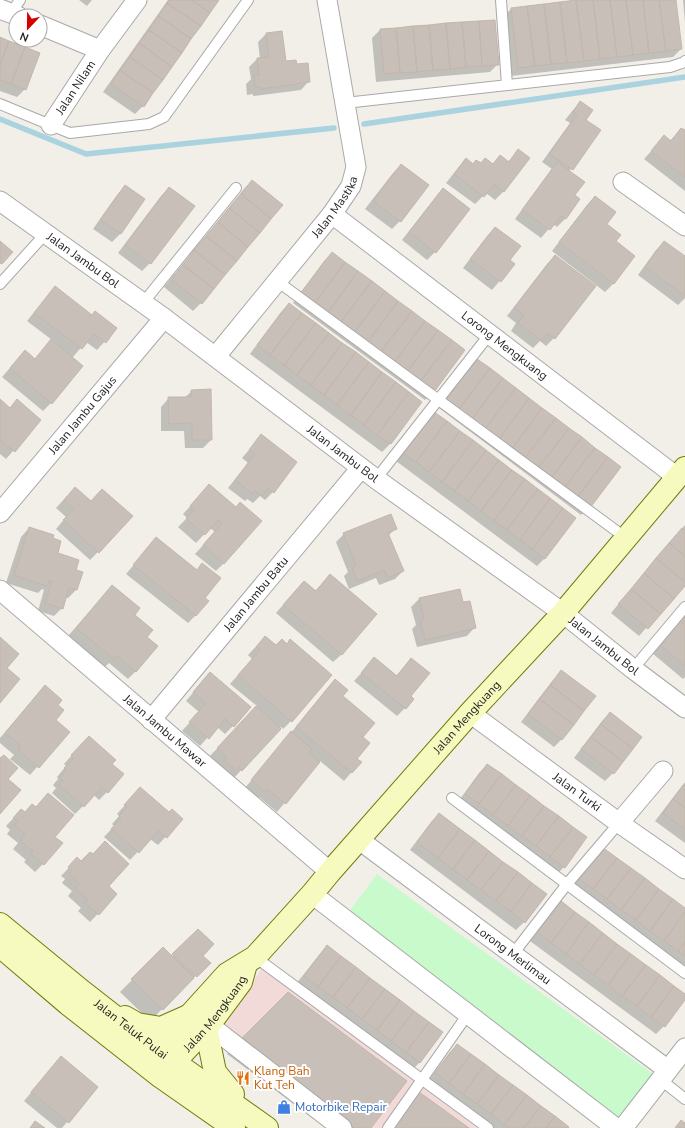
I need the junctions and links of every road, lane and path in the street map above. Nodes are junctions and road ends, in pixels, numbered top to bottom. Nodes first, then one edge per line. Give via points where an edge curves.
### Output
1 (136, 0) edge
2 (248, 0) edge
3 (330, 0) edge
4 (501, 0) edge
5 (48, 28) edge
6 (100, 50) junction
7 (685, 61) edge
8 (507, 85) junction
9 (345, 102) junction
10 (0, 104) edge
11 (51, 125) junction
12 (623, 182) dead end
13 (236, 188) dead end
14 (0, 201) edge
15 (332, 214) junction
16 (685, 226) edge
17 (46, 233) junction
18 (277, 281) junction
19 (0, 284) edge
20 (143, 303) junction
21 (164, 318) junction
22 (490, 335) junction
23 (216, 356) junction
24 (438, 400) junction
25 (361, 468) junction
26 (681, 472) edge
27 (376, 479) junction
28 (0, 513) edge
29 (626, 538) junction
30 (0, 590) edge
31 (685, 607) edge
32 (563, 613) junction
33 (633, 669) junction
34 (685, 708) edge
35 (470, 713) junction
36 (152, 720) junction
37 (662, 771) dead end
38 (452, 798) dead end
39 (619, 823) junction
40 (358, 839) junction
41 (685, 869) edge
42 (330, 872) junction
43 (567, 884) junction
44 (312, 894) junction
45 (0, 924) edge
46 (0, 946) edge
47 (513, 954) junction
48 (250, 960) junction
49 (685, 973) edge
50 (83, 992) junction
51 (468, 1014) junction
52 (201, 1023) junction
53 (685, 1048) edge
54 (161, 1064) junction
55 (664, 1074) junction
56 (422, 1079) junction
57 (685, 1099) edge
58 (251, 1124) edge
59 (342, 1128) edge
60 (388, 1128) edge
61 (488, 1128) edge
62 (616, 1128) edge
63 (623, 1128) edge

1 - 6 street, Jalan Nilam
2 - 11 lane via 164,116 149,124 70,133
3 - 9 street, Jalan Mastika
4 - 8 lane
5 - 6 street, Jalan Nilam
6 - 11 street, Jalan Nilam
7 - 8 lane via 670,67
8 - 9 lane
9 - 15 street, Jalan Mastika via 356,167 351,186
10 - 11 lane
12 - 16 street
13 - 20 lane
14 - 17 street, Jalan Jambu Bol
15 - 18 street, Jalan Mastika
15 - 22 street, Lorong Mengkuang
17 - 19 lane
17 - 20 street, Jalan Jambu Bol
18 - 23 street, Jalan Mastika
18 - 24 lane
20 - 21 street, Jalan Jambu Bol
21 - 23 street, Jalan Jambu Bol
21 - 28 street, Jalan Jambu Gajus
22 - 24 lane
22 - 26 street, Lorong Mengkuang
23 - 25 street, Jalan Jambu Bol
24 - 27 lane
24 - 29 lane
25 - 27 street, Jalan Jambu Bol
25 - 36 street, Jalan Jambu Batu
26 - 29 street, Jalan Mengkuang
27 - 32 street, Jalan Jambu Bol
29 - 32 street, Jalan Mengkuang
30 - 36 street, Jalan Jambu Mawar
31 - 33 lane
32 - 33 street, Jalan Jambu Bol
32 - 35 street, Jalan Mengkuang
33 - 34 street, Jalan Jambu Bol
35 - 39 street, Jalan Turki
35 - 40 street, Jalan Mengkuang
36 - 42 street, Jalan Jambu Mawar
37 - 39 street
38 - 43 lane
39 - 41 street, Jalan Turki
39 - 43 lane
40 - 42 street, Jalan Mengkuang
40 - 47 street, Lorong Merlimau
42 - 44 street, Jalan Mengkuang
43 - 47 lane
43 - 49 lane
44 - 48 street, Jalan Mengkuang
44 - 51 street
45 - 50 street, Jalan Teluk Pulai
46 - 54 street, Jalan Teluk Pulai via 68,1004
47 - 55 street, Lorong Merlimau
48 - 52 street, Jalan Mengkuang via 241,982
48 - 56 lane
50 - 52 street via 137,1024 161,1028
50 - 54 street, Jalan Teluk Pulai
51 - 56 lane
51 - 62 street
52 - 54 street, Jalan Mengkuang
52 - 58 street via 215,1072
52 - 59 street
53 - 55 street
54 - 58 street, Jalan Teluk Pulai
55 - 57 lane
55 - 63 street
56 - 60 lane
56 - 61 lane

